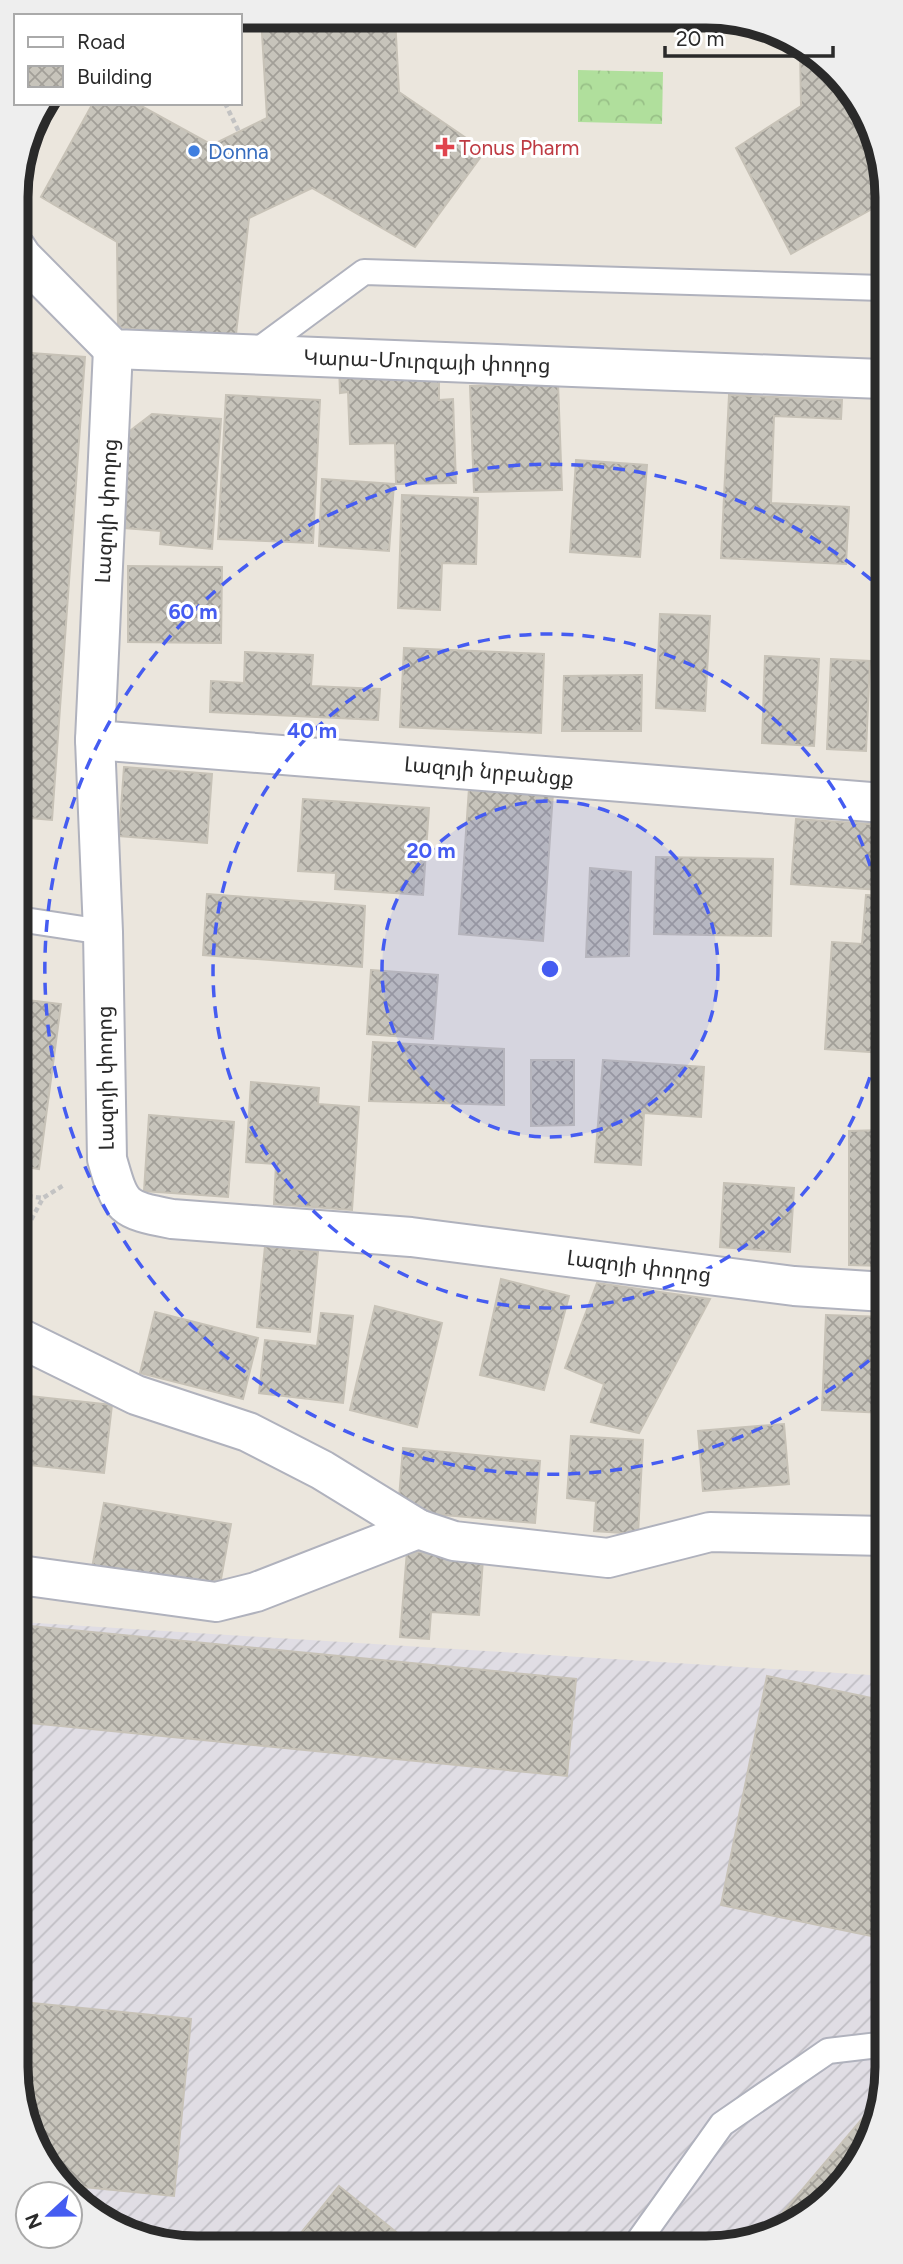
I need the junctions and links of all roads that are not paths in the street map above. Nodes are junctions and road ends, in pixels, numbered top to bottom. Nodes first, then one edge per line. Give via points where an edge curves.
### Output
1 (28, 265) edge
2 (875, 288) edge
3 (113, 349) junction
4 (253, 354) junction
5 (875, 379) edge
6 (95, 740) junction
7 (875, 802) edge
8 (28, 921) edge
9 (103, 932) junction
10 (875, 1291) edge
11 (28, 1342) edge
12 (418, 1529) junction
13 (875, 1536) edge
14 (28, 1575) edge
15 (875, 2046) edge
16 (642, 2236) edge

1 - 3 street
2 - 4 lane via 364,272
3 - 4 street, Կարա-Մուրզայի փողոց
3 - 6 street, Լազոյի փողոց
4 - 5 street, Կարա-Մուրզայի փողոց
6 - 7 street, Լազոյի նրբանցք
6 - 9 street, Լազոյի փողոց
8 - 9 lane
9 - 10 street, Լազոյի փողոց via 107,1159 117,1195 127,1206 172,1219 411,1237 794,1286
11 - 12 street via 136,1395 248,1432 322,1470
12 - 13 street via 454,1541 608,1558 710,1532
12 - 14 street via 256,1592 216,1601
15 - 16 lane via 828,2052 722,2124

